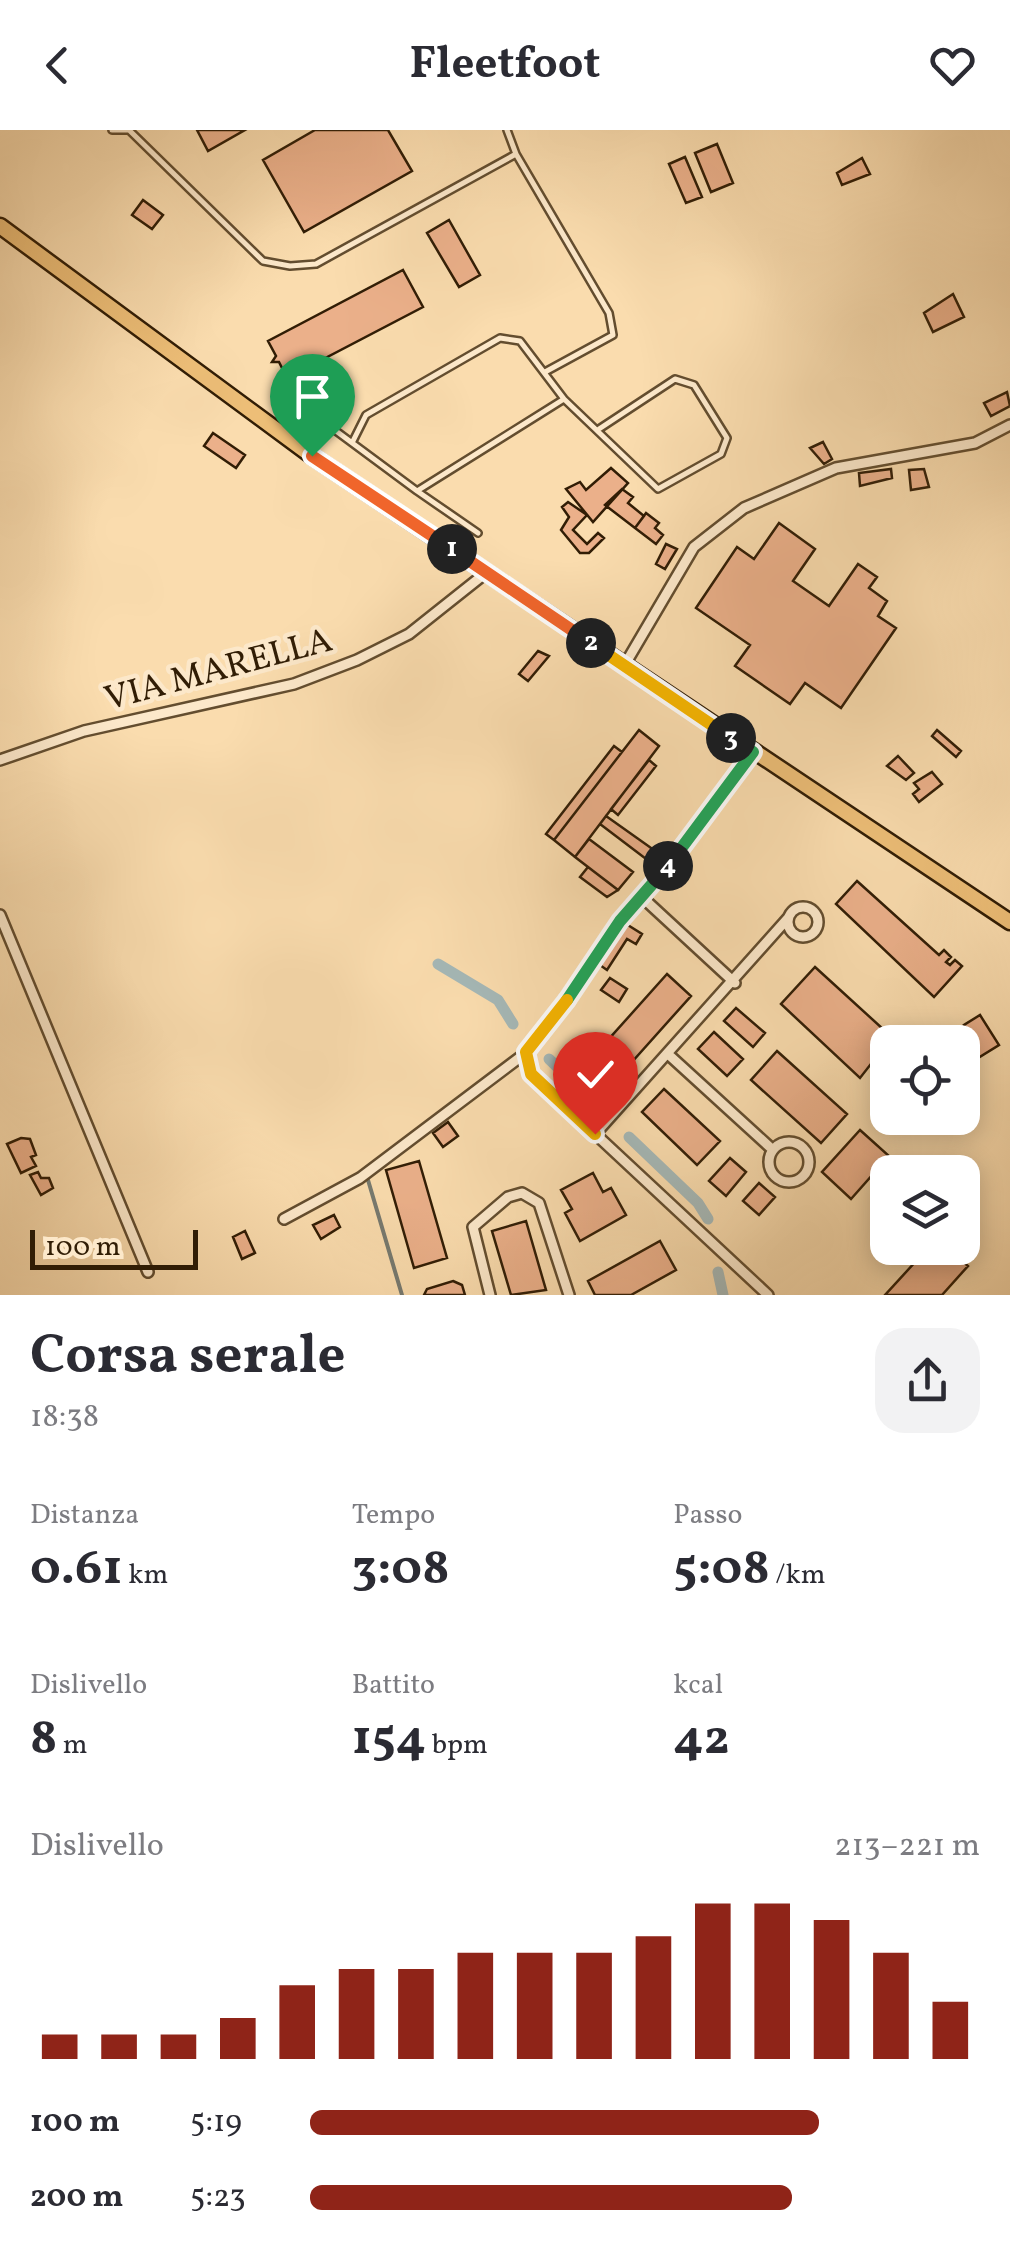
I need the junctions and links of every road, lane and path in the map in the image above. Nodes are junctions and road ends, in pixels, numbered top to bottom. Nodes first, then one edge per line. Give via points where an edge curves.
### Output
1 (112, 130) edge
2 (129, 130) edge
3 (507, 130) edge
4 (516, 154) junction
5 (0, 226) edge
6 (545, 372) junction
7 (564, 400) junction
8 (305, 408) dead end
9 (1010, 425) edge
10 (599, 429) junction
11 (353, 440) junction
12 (417, 491) junction
13 (478, 534) dead end
14 (487, 572) junction
15 (624, 666) junction
16 (753, 752) junction
17 (0, 760) edge
18 (643, 898) junction
19 (0, 915) edge
20 (789, 917) dead end
21 (1010, 922) edge
22 (735, 982) junction
23 (526, 1052) junction
24 (668, 1054) junction
25 (595, 1134) junction
26 (773, 1150) junction
27 (284, 1218) dead end
28 (148, 1272) dead end
29 (490, 1295) edge
30 (568, 1295) edge
31 (768, 1295) edge

1 - 2 lane
2 - 4 lane via 263,262 290,266 316,264
3 - 4 lane
4 - 6 lane via 608,313 614,335
5 - 14 main road via 312,456
6 - 7 lane
6 - 11 lane via 520,341 500,338 366,415
7 - 10 lane
7 - 12 lane
8 - 11 lane
9 - 15 street via 975,442 836,468 744,508 694,547
10 - 10 lane via 658,489 721,454 727,438 694,386 675,379
11 - 12 lane
12 - 13 lane
14 - 15 main road
14 - 17 street, VIA MARELLA via 409,634 357,660 294,684 84,730
15 - 16 main road
16 - 18 street
16 - 21 main road
18 - 22 street
18 - 23 street
19 - 28 street
20 - 22 street
22 - 24 street
23 - 25 street via 531,1074
23 - 27 street via 360,1178
24 - 25 street
24 - 26 street
25 - 31 street
26 - 26 street via 770,1170 778,1180 798,1181 808,1172 803,1146 790,1142
29 - 30 street via 472,1227 522,1193 539,1203

